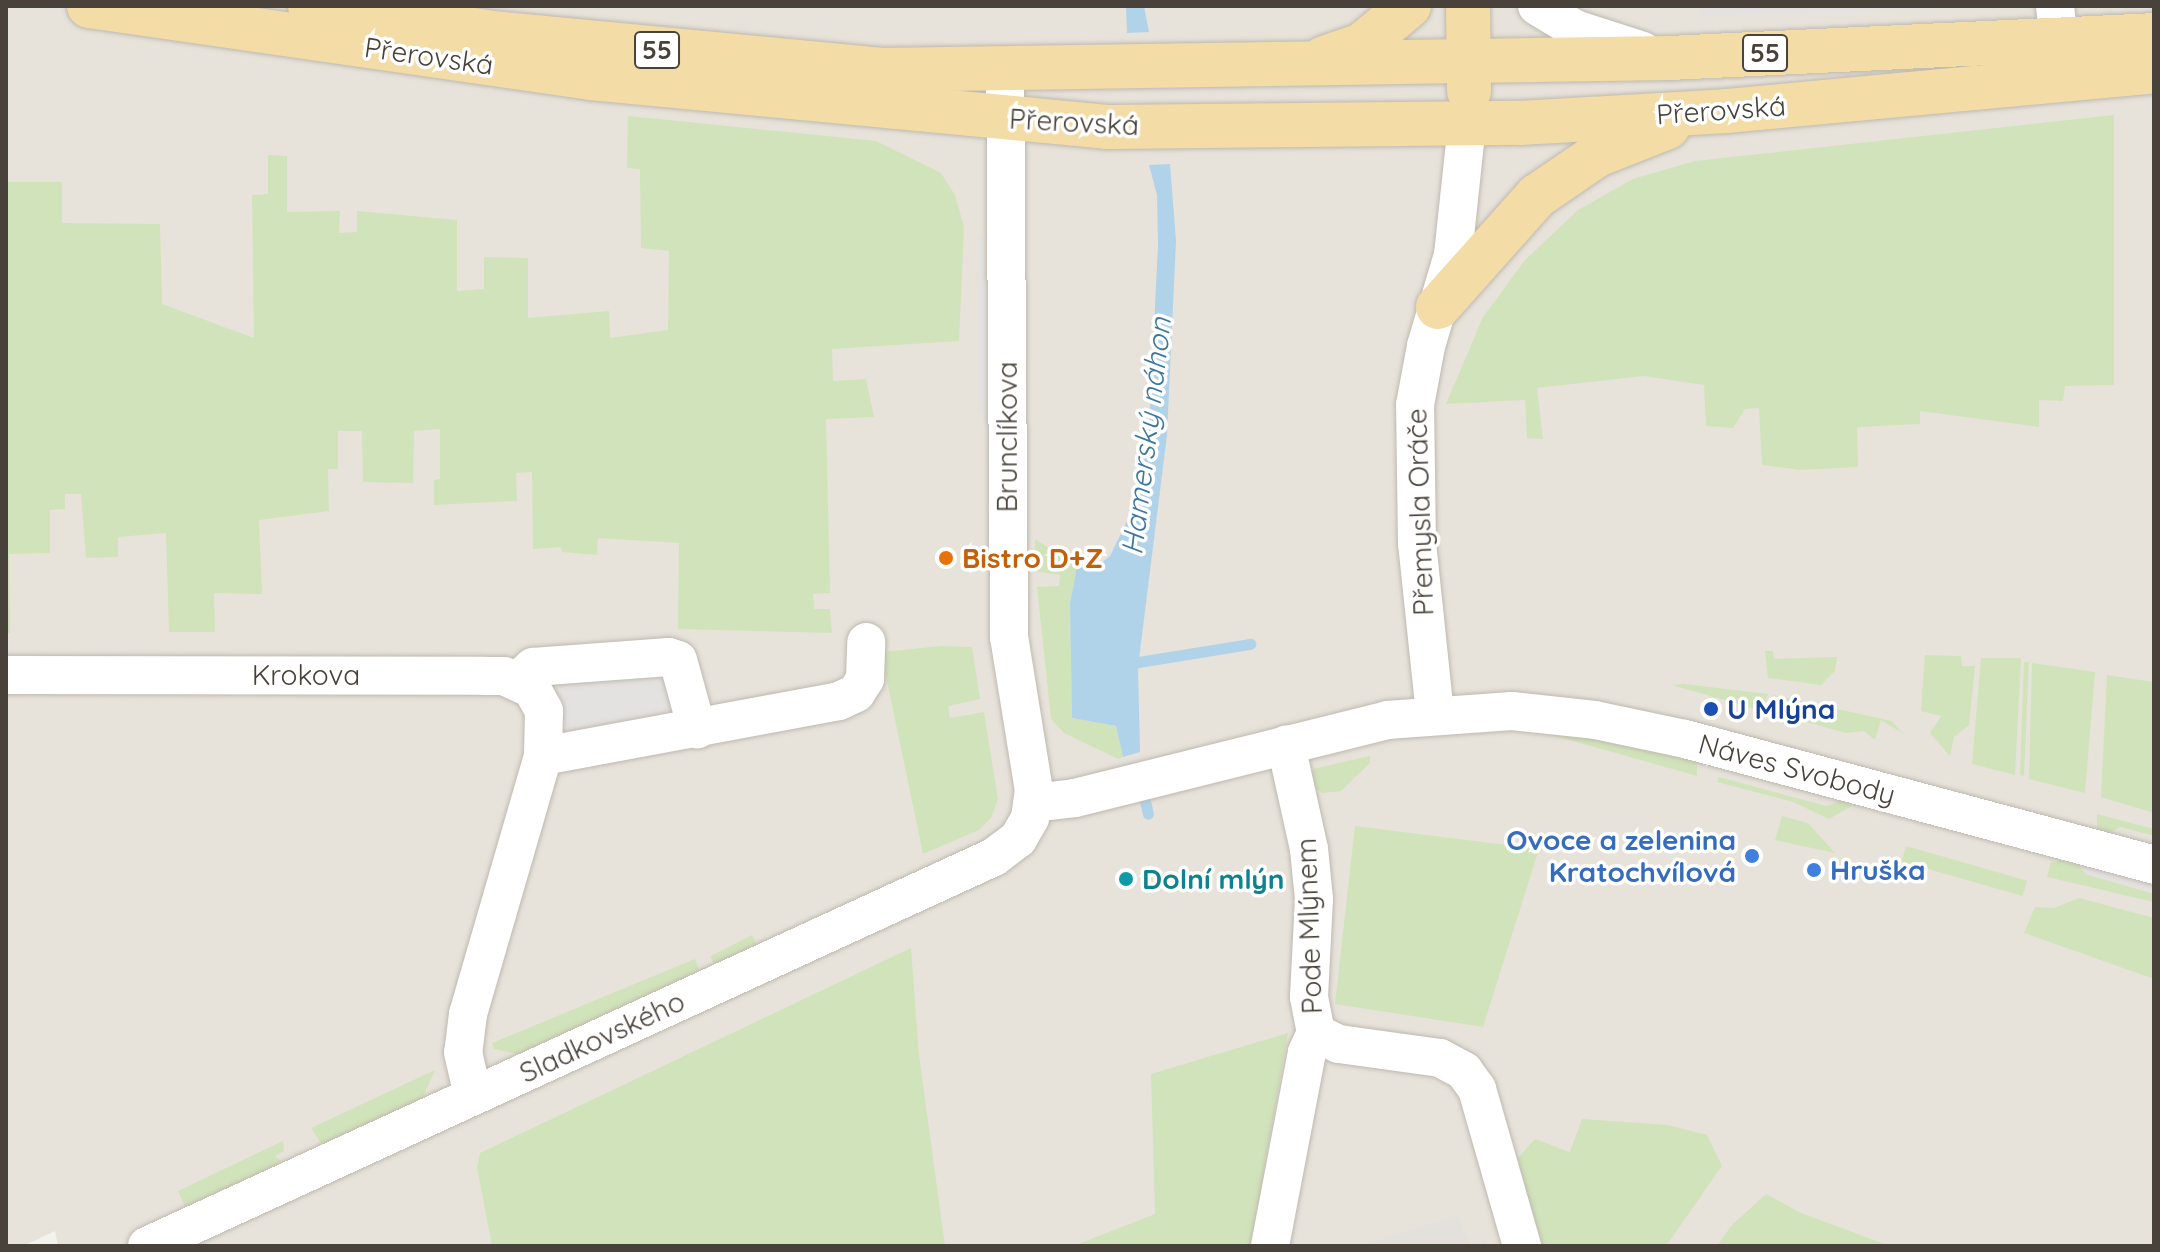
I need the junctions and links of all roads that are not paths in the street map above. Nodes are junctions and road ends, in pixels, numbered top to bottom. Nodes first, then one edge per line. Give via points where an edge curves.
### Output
1 (89, 6) edge
2 (310, 6) edge
3 (1409, 6) edge
4 (1468, 6) edge
5 (1537, 6) edge
6 (492, 34) edge
7 (2154, 35) edge
8 (2059, 41) edge
9 (1669, 58) junction
10 (1470, 62) junction
11 (1278, 66) junction
12 (1005, 70) junction
13 (2154, 71) edge
14 (1726, 111) junction
15 (1006, 119) junction
16 (1467, 123) junction
17 (1438, 307) junction
18 (866, 642) dead end
19 (6, 675) edge
20 (518, 681) junction
21 (1435, 714) junction
22 (697, 729) junction
23 (1286, 745) junction
24 (543, 756) junction
25 (1033, 803) junction
26 (2154, 865) edge
27 (1316, 1033) junction
28 (473, 1096) junction
29 (147, 1246) edge
30 (1270, 1246) edge
31 (1522, 1246) edge

1 - 6 main road, Přerovská / 55
2 - 6 main road, Přerovská / 55
3 - 11 main road via 1362,45 1339,55
4 - 10 main road
5 - 9 street via 1575,29
6 - 12 main road, Přerovská / 55 via 859,69
6 - 15 main road, Přerovská / 55
7 - 8 main road, Přerovská / 55
8 - 9 main road, Přerovská / 55
8 - 13 main road, Přerovská / 55
8 - 14 main road, Přerovská / 55
9 - 10 main road, Přerovská / 55
10 - 11 main road, Přerovská / 55
10 - 16 main road
11 - 12 main road, Přerovská / 55
12 - 15 street, Brunclíkova
14 - 16 main road, Přerovská / 55
14 - 17 main road via 1628,141 1564,176 1512,221
15 - 16 main road, Přerovská / 55 via 1107,127
15 - 25 street, Brunclíkova via 1009,637
16 - 17 street, Přemysla Oráče via 1457,233
17 - 21 street, Přemysla Oráče via 1421,366 1413,442 1424,649
18 - 22 street via 865,679 856,693 812,708
19 - 20 street, Krokova via 485,676
20 - 22 street via 533,667 669,657 678,660
20 - 24 street via 539,698 544,711
21 - 23 street, Náves Svobody
21 - 26 street, Náves Svobody via 1512,711 1634,727
22 - 24 street
23 - 25 street, Náves Svobody
23 - 27 street, Pode Mlýnem via 1309,849 1314,931 1309,997
24 - 28 street via 468,1014 463,1052
25 - 28 street, Sladkovského via 1025,827 1005,852
27 - 30 street, Pode Mlýnem via 1307,1052
27 - 31 street via 1339,1044 1440,1058 1464,1071 1477,1089
28 - 29 street, Sladkovského

